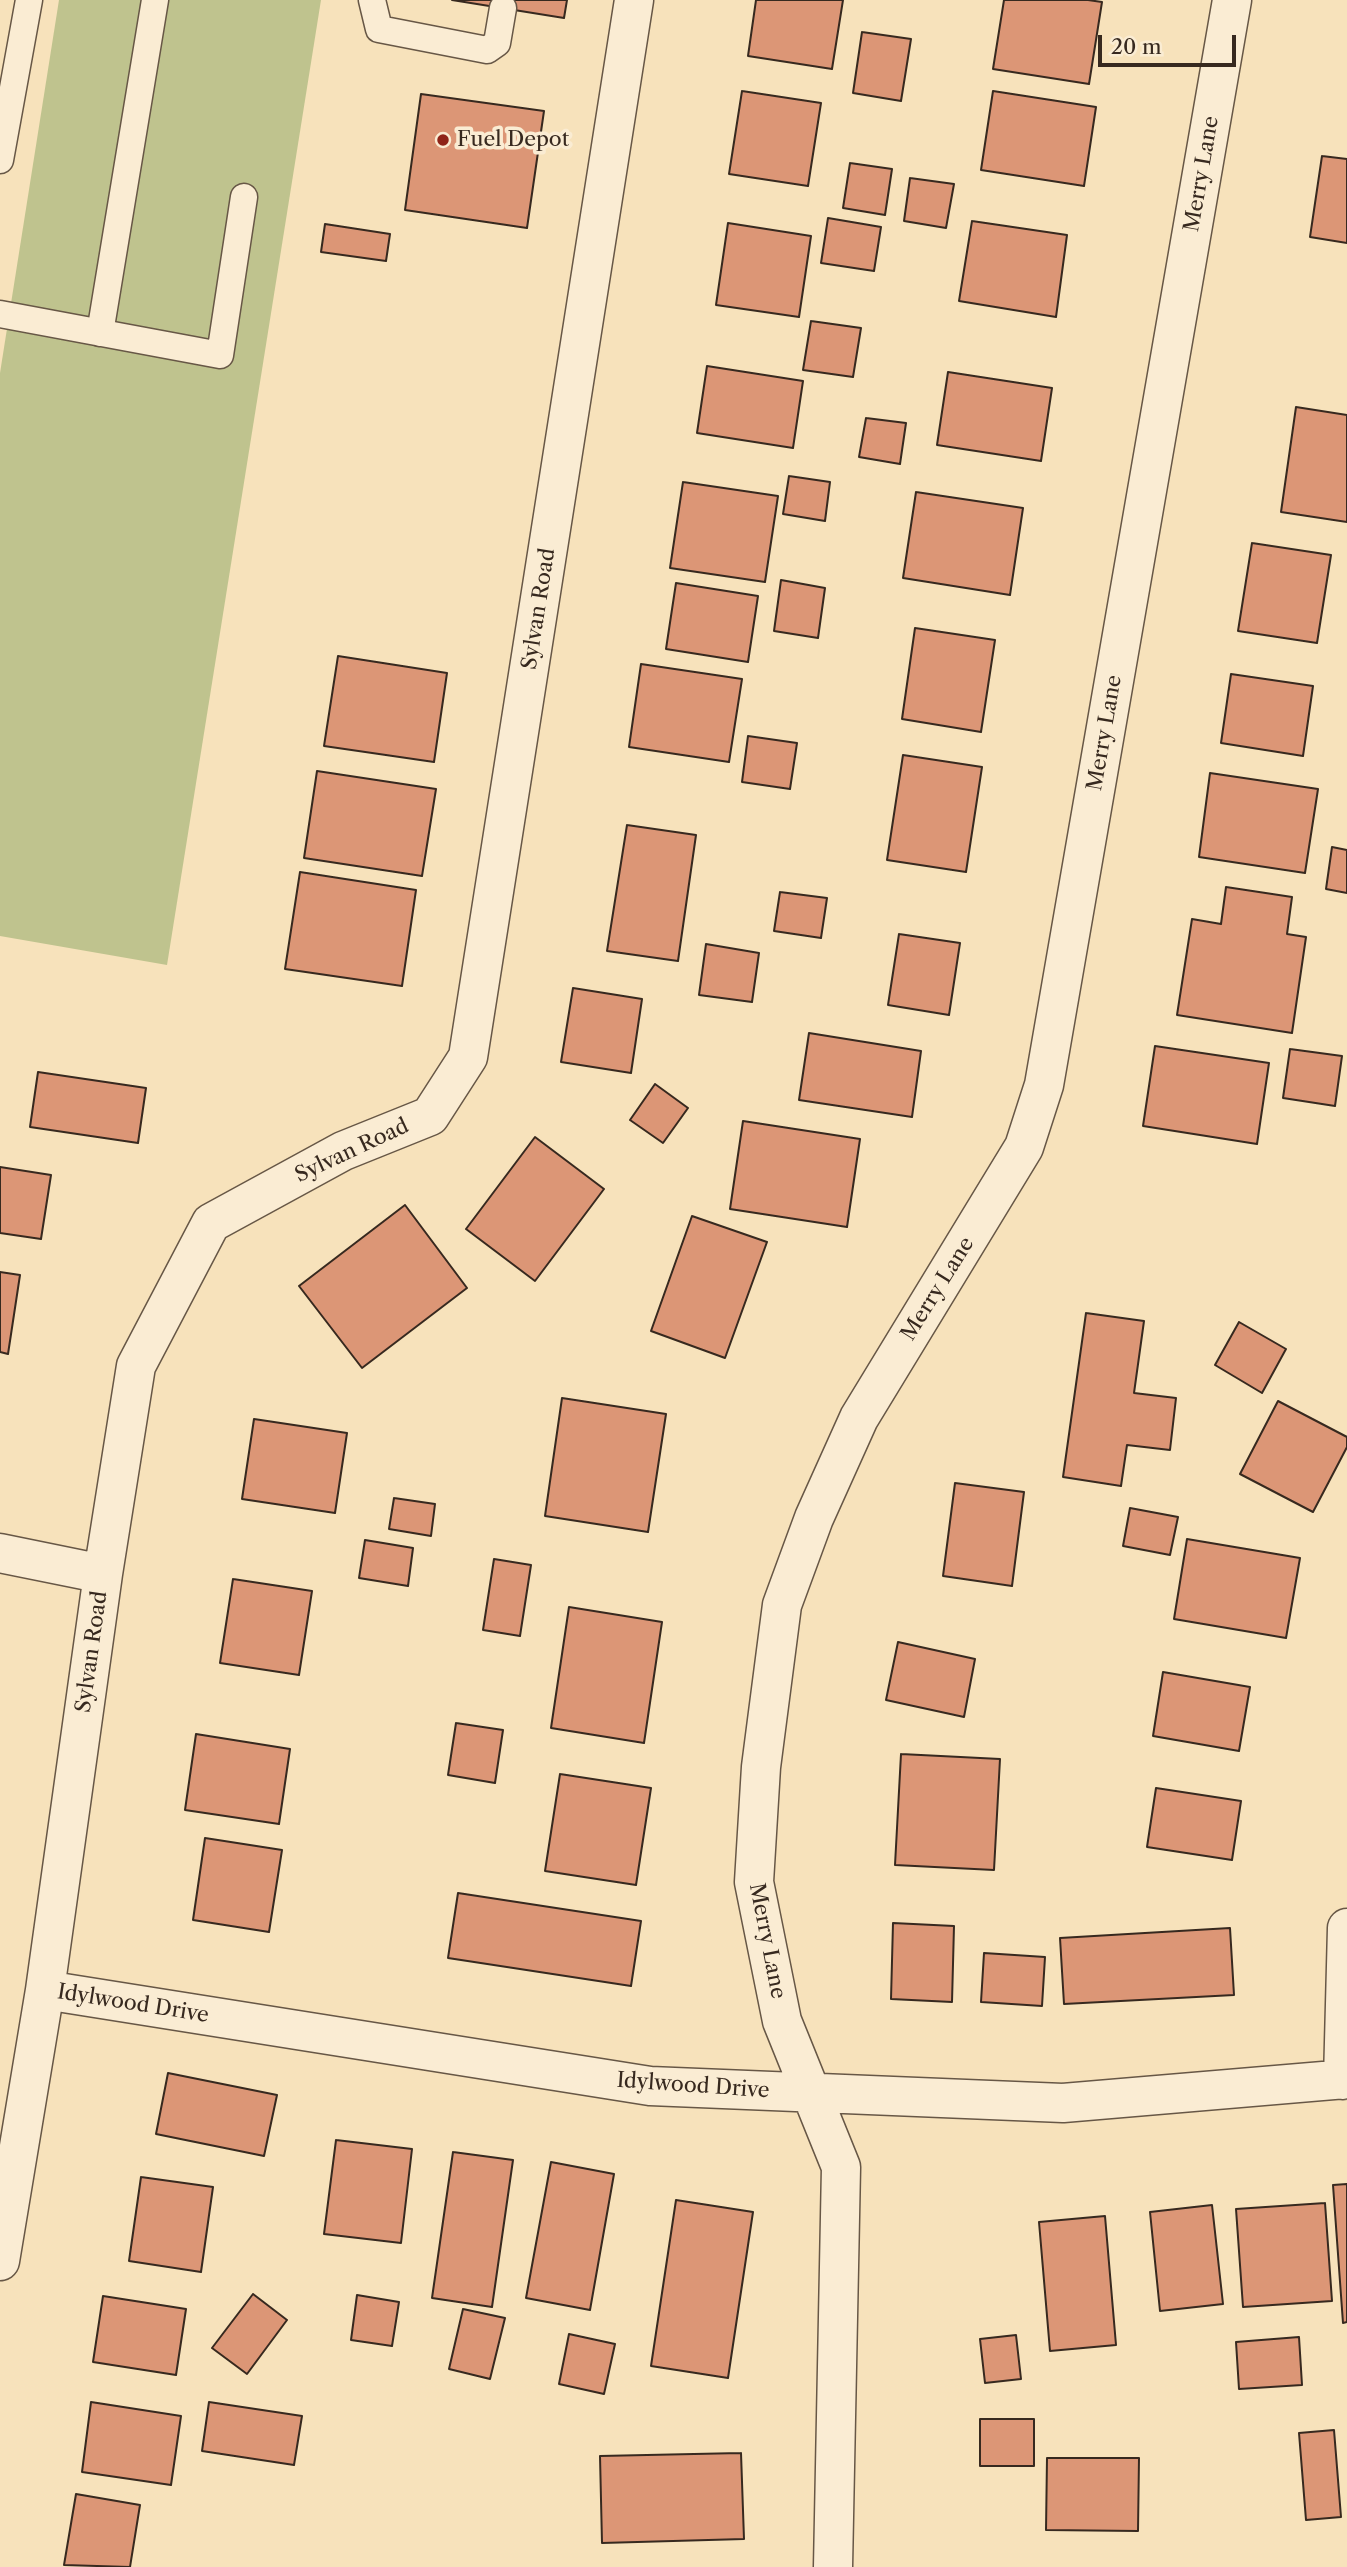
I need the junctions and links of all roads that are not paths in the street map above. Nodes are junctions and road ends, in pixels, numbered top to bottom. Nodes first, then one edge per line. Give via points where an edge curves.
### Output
1 (29, 0) edge
2 (155, 0) edge
3 (373, 0) edge
4 (634, 0) edge
5 (1232, 0) edge
6 (503, 8) dead end
7 (0, 160) edge
8 (244, 197) dead end
9 (0, 314) edge
10 (100, 333) junction
11 (0, 1553) edge
12 (103, 1574) junction
13 (1347, 1928) edge
14 (45, 1990) junction
15 (1345, 2079) edge
16 (811, 2095) junction
17 (0, 2261) edge
18 (833, 2567) edge

1 - 7 lane
2 - 10 lane
3 - 6 lane via 379,29 487,50 497,43
4 - 12 street, Sylvan Road via 468,1057 430,1116 344,1151 211,1223 136,1366
5 - 16 street, Merry Lane via 1044,1085 1024,1147 859,1418 814,1518 782,1605 761,1766 754,1882 782,2021
8 - 10 lane via 220,355
9 - 10 lane
11 - 12 street
12 - 14 street, Sylvan Road
13 - 15 street
14 - 16 street, Idylwood Drive via 650,2086
14 - 17 street, Sylvan Road
15 - 16 street, Idylwood Drive via 1063,2104
16 - 18 street, Merry Lane via 841,2167

